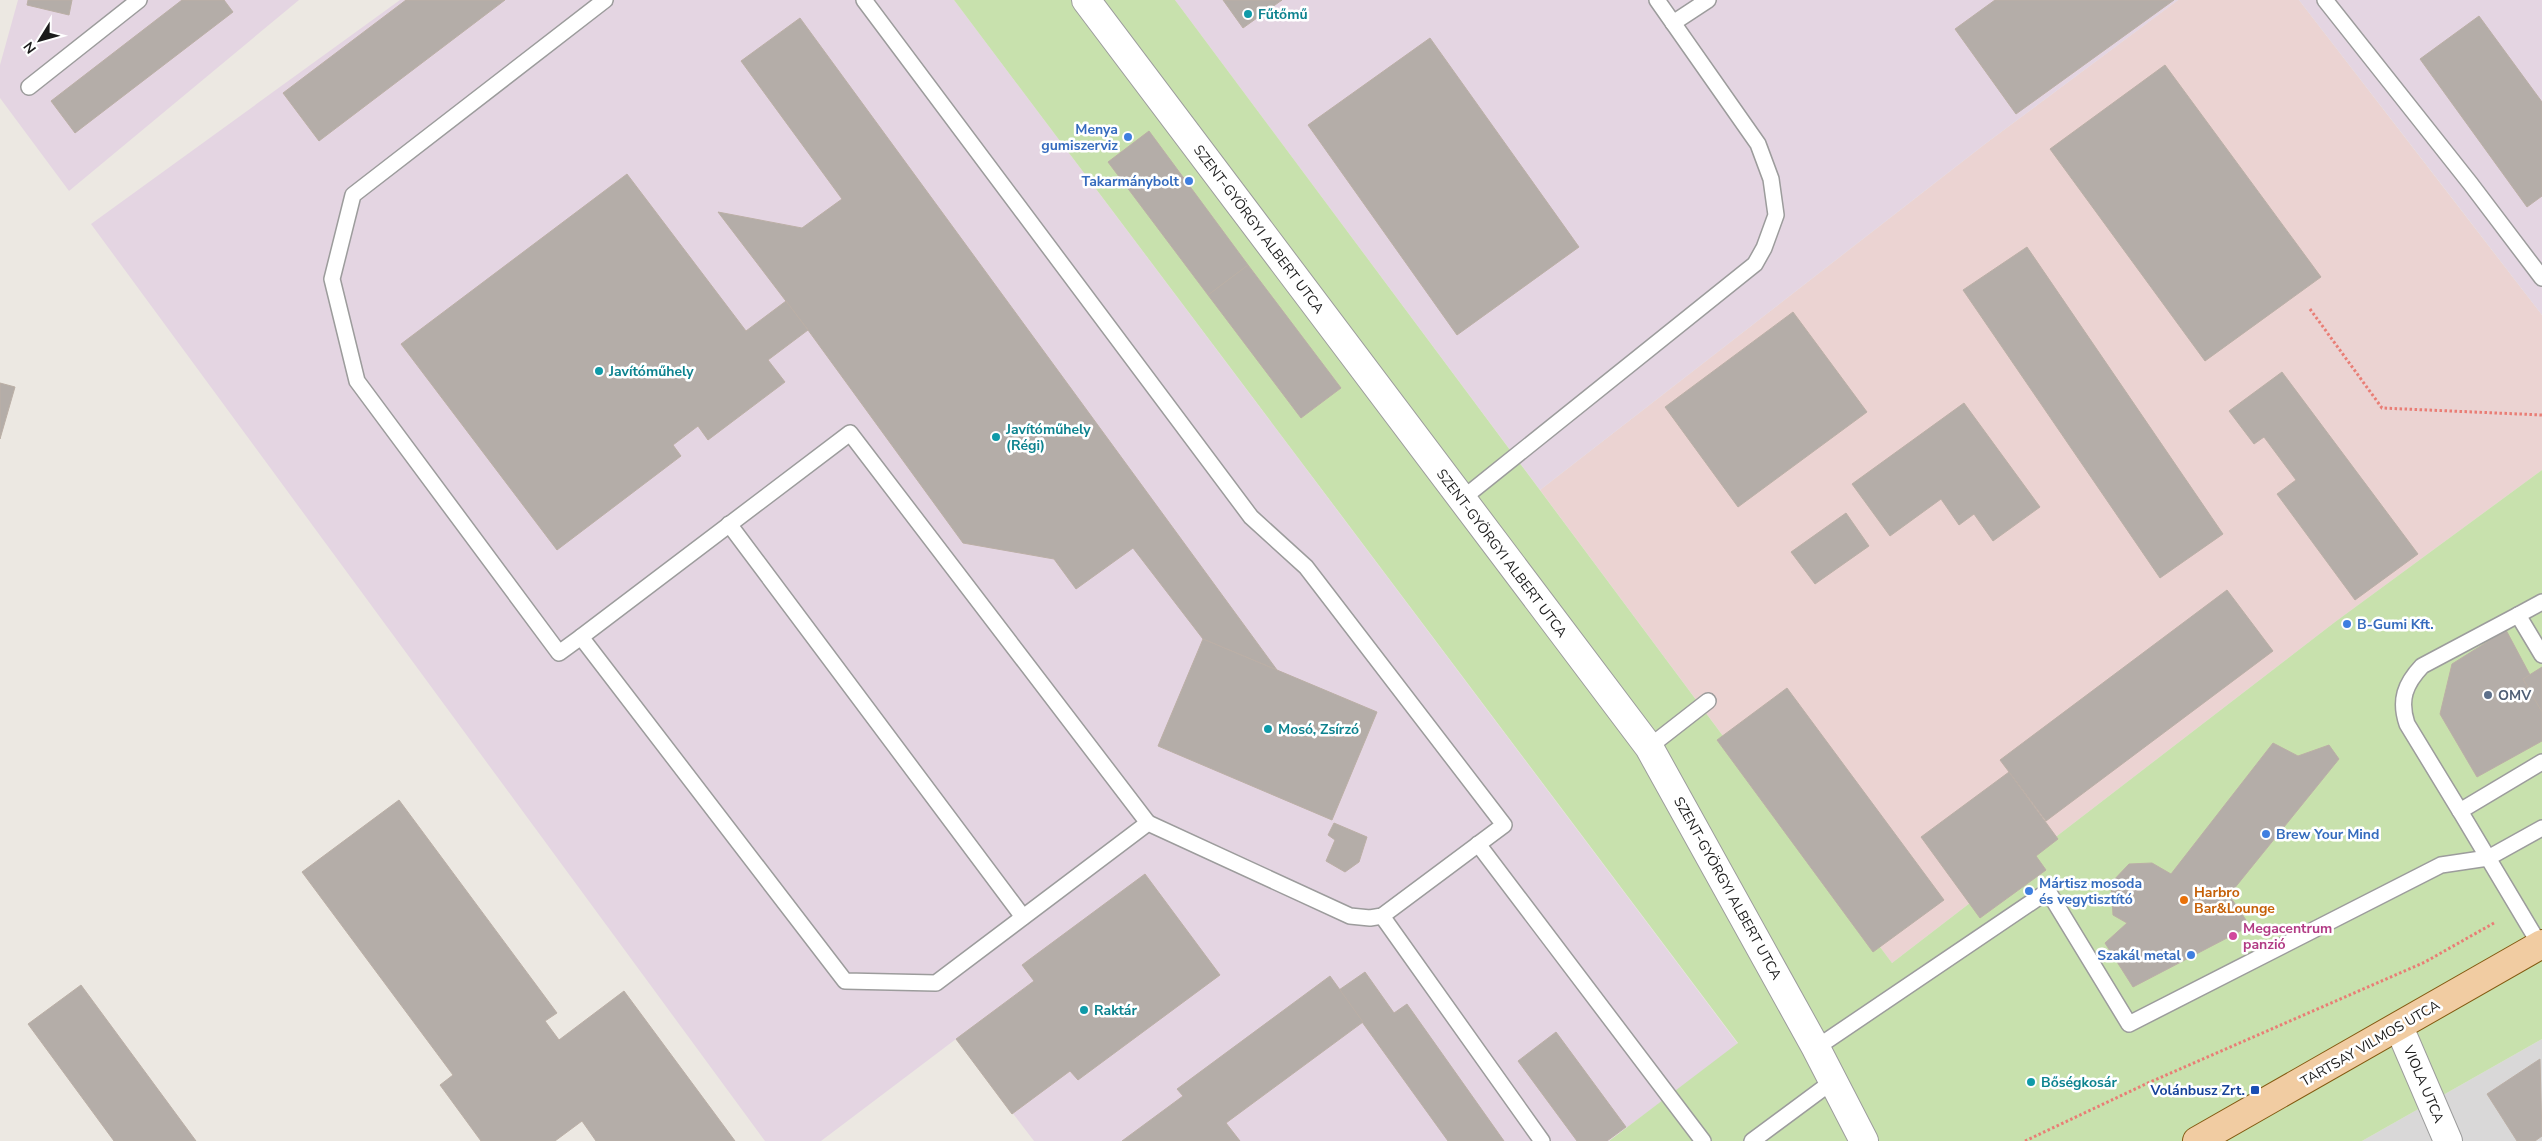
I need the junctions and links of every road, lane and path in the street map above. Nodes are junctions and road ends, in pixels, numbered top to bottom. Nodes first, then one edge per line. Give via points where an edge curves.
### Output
1 (139, 0) edge
2 (605, 0) edge
3 (864, 0) edge
4 (1086, 0) edge
5 (1657, 0) edge
6 (1708, 0) edge
7 (2325, 0) edge
8 (1673, 23) junction
9 (29, 87) dead end
10 (2542, 278) edge
11 (2310, 309) dead end
12 (2542, 415) edge
13 (1462, 499) junction
14 (729, 524) junction
15 (2542, 602) edge
16 (2518, 614) junction
17 (581, 637) junction
18 (2542, 655) edge
19 (1708, 701) dead end
20 (1649, 746) junction
21 (2542, 762) edge
22 (2460, 810) junction
23 (1148, 823) junction
24 (2542, 828) edge
25 (1478, 844) junction
26 (2488, 858) junction
27 (2519, 909) junction
28 (1382, 916) junction
29 (1023, 917) junction
30 (2541, 944) edge
31 (2399, 1026) junction
32 (1816, 1048) junction
33 (1833, 1081) junction
34 (1542, 1141) edge
35 (1703, 1141) edge
36 (1752, 1141) edge
37 (1864, 1141) edge
38 (2025, 1141) edge
39 (2197, 1141) edge
40 (2448, 1141) edge

1 - 9 lane
2 - 17 lane via 353,195 332,279 357,381 559,653
3 - 25 lane via 1251,517 1306,567 1504,825
4 - 13 street, SZENT-GYÖRGYI ALBERT UTCA
5 - 8 lane
6 - 8 lane
7 - 10 lane
8 - 13 lane via 1758,144 1771,179 1776,215 1764,248 1756,264
11 - 12 path via 2382,408
13 - 20 street, SZENT-GYÖRGYI ALBERT UTCA
14 - 17 lane
14 - 23 lane via 850,433
14 - 29 lane
15 - 16 lane
16 - 18 lane
16 - 22 lane via 2422,666 2404,690 2403,712 2407,724
17 - 29 lane via 845,982 936,983
19 - 20 lane
20 - 32 street, SZENT-GYÖRGYI ALBERT UTCA
21 - 22 lane
22 - 26 lane
23 - 28 lane via 1350,916
23 - 29 lane
24 - 26 lane
25 - 28 lane
25 - 35 lane
26 - 27 lane
26 - 32 lane via 2441,865 2129,1024 2048,891
27 - 30 lane
27 - 38 path via 2425,962 2150,1082
28 - 34 lane
30 - 31 main road, TARTSAY VILMOS UTCA
31 - 39 main road, TARTSAY VILMOS UTCA
31 - 40 street, VIOLA UTCA
32 - 33 street, SZENT-GYÖRGYI ALBERT UTCA
33 - 36 lane
33 - 37 street, SZENT-GYÖRGYI ALBERT UTCA

